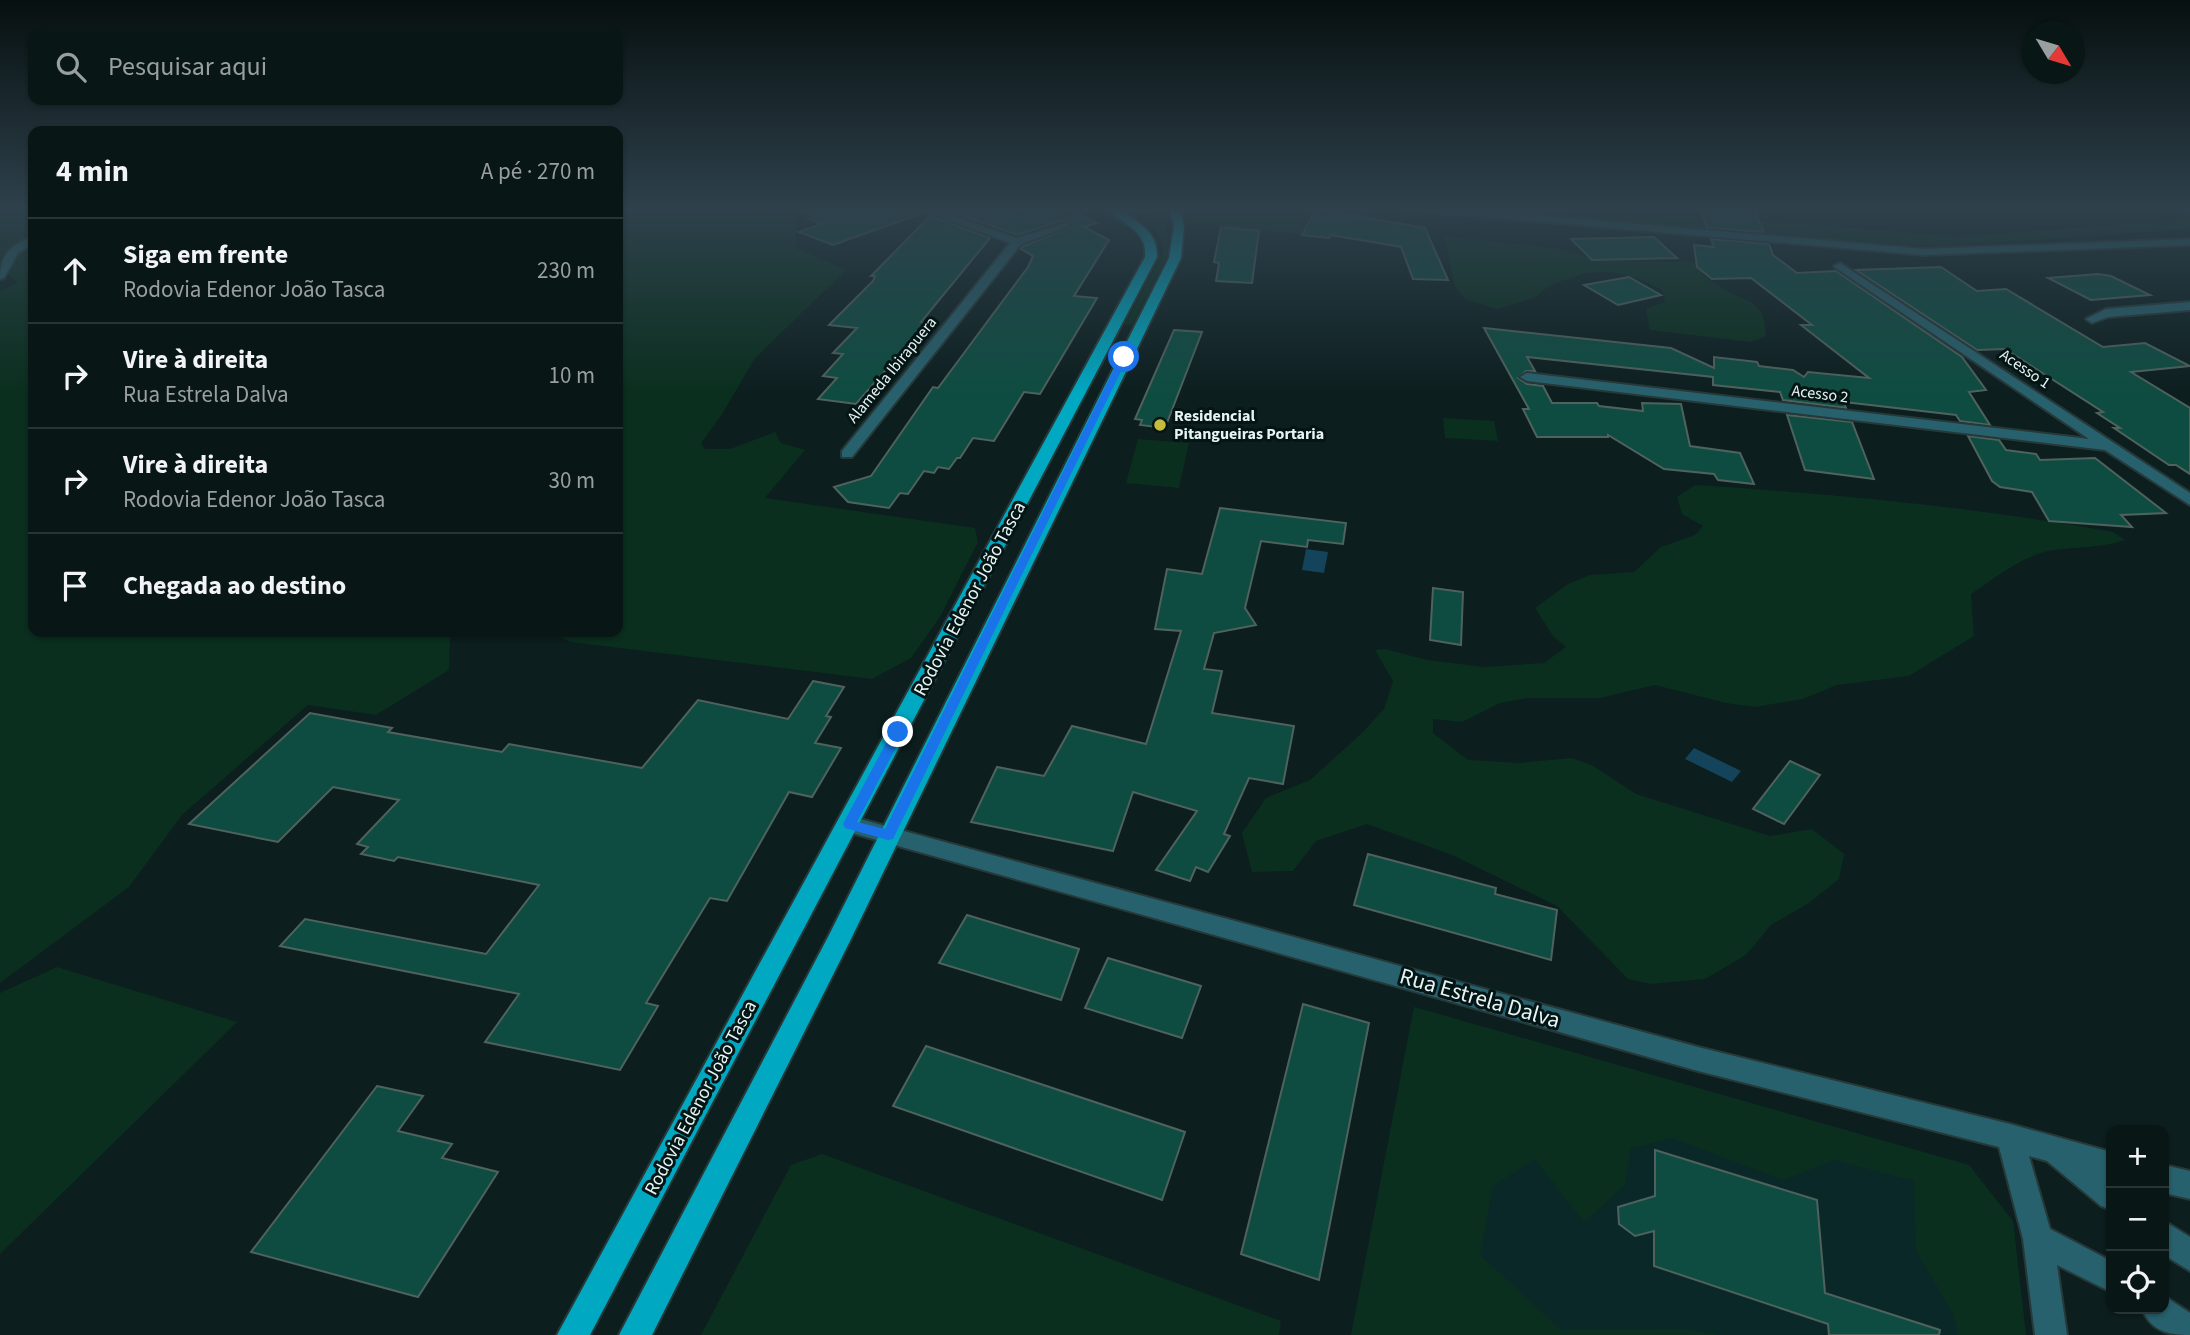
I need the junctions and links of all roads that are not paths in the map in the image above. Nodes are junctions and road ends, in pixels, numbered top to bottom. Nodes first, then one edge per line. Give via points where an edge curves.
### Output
1 (995, 269) edge
2 (1144, 269) edge
3 (1169, 269) edge
4 (1845, 269) edge
5 (2190, 306) edge
6 (2092, 319) dead end
7 (1527, 377) dead end
8 (2109, 446) junction
9 (847, 454) dead end
10 (2190, 500) edge
11 (849, 824) junction
12 (888, 835) junction
13 (2010, 1137) junction
14 (2053, 1152) junction
15 (2106, 1165) edge
16 (2169, 1179) edge
17 (2190, 1185) edge
18 (2106, 1192) edge
19 (2038, 1239) junction
20 (2169, 1240) edge
21 (2190, 1256) edge
22 (2106, 1274) edge
23 (2165, 1314) edge
24 (2190, 1332) edge
25 (573, 1335) edge
26 (635, 1335) edge
27 (2052, 1335) edge

1 - 9 street, Alameda Ibirapuera
2 - 11 main road, Rodovia Edenor João Tasca
3 - 12 main road, Rodovia Edenor João Tasca
4 - 8 street, Acesso 1
5 - 6 street via 2106,313
7 - 8 street, Acesso 2
8 - 10 street, Acesso 1
11 - 12 street, Rua Estrela Dalva
11 - 25 main road, Rodovia Edenor João Tasca
12 - 13 street, Rua Estrela Dalva via 1698,1059
12 - 26 main road, Rodovia Edenor João Tasca
13 - 14 street, Rua Estrela Dalva
13 - 19 street
14 - 15 street, Rua Estrela Dalva
14 - 18 street
16 - 17 street
19 - 22 street
19 - 27 street
20 - 21 street
23 - 24 street

